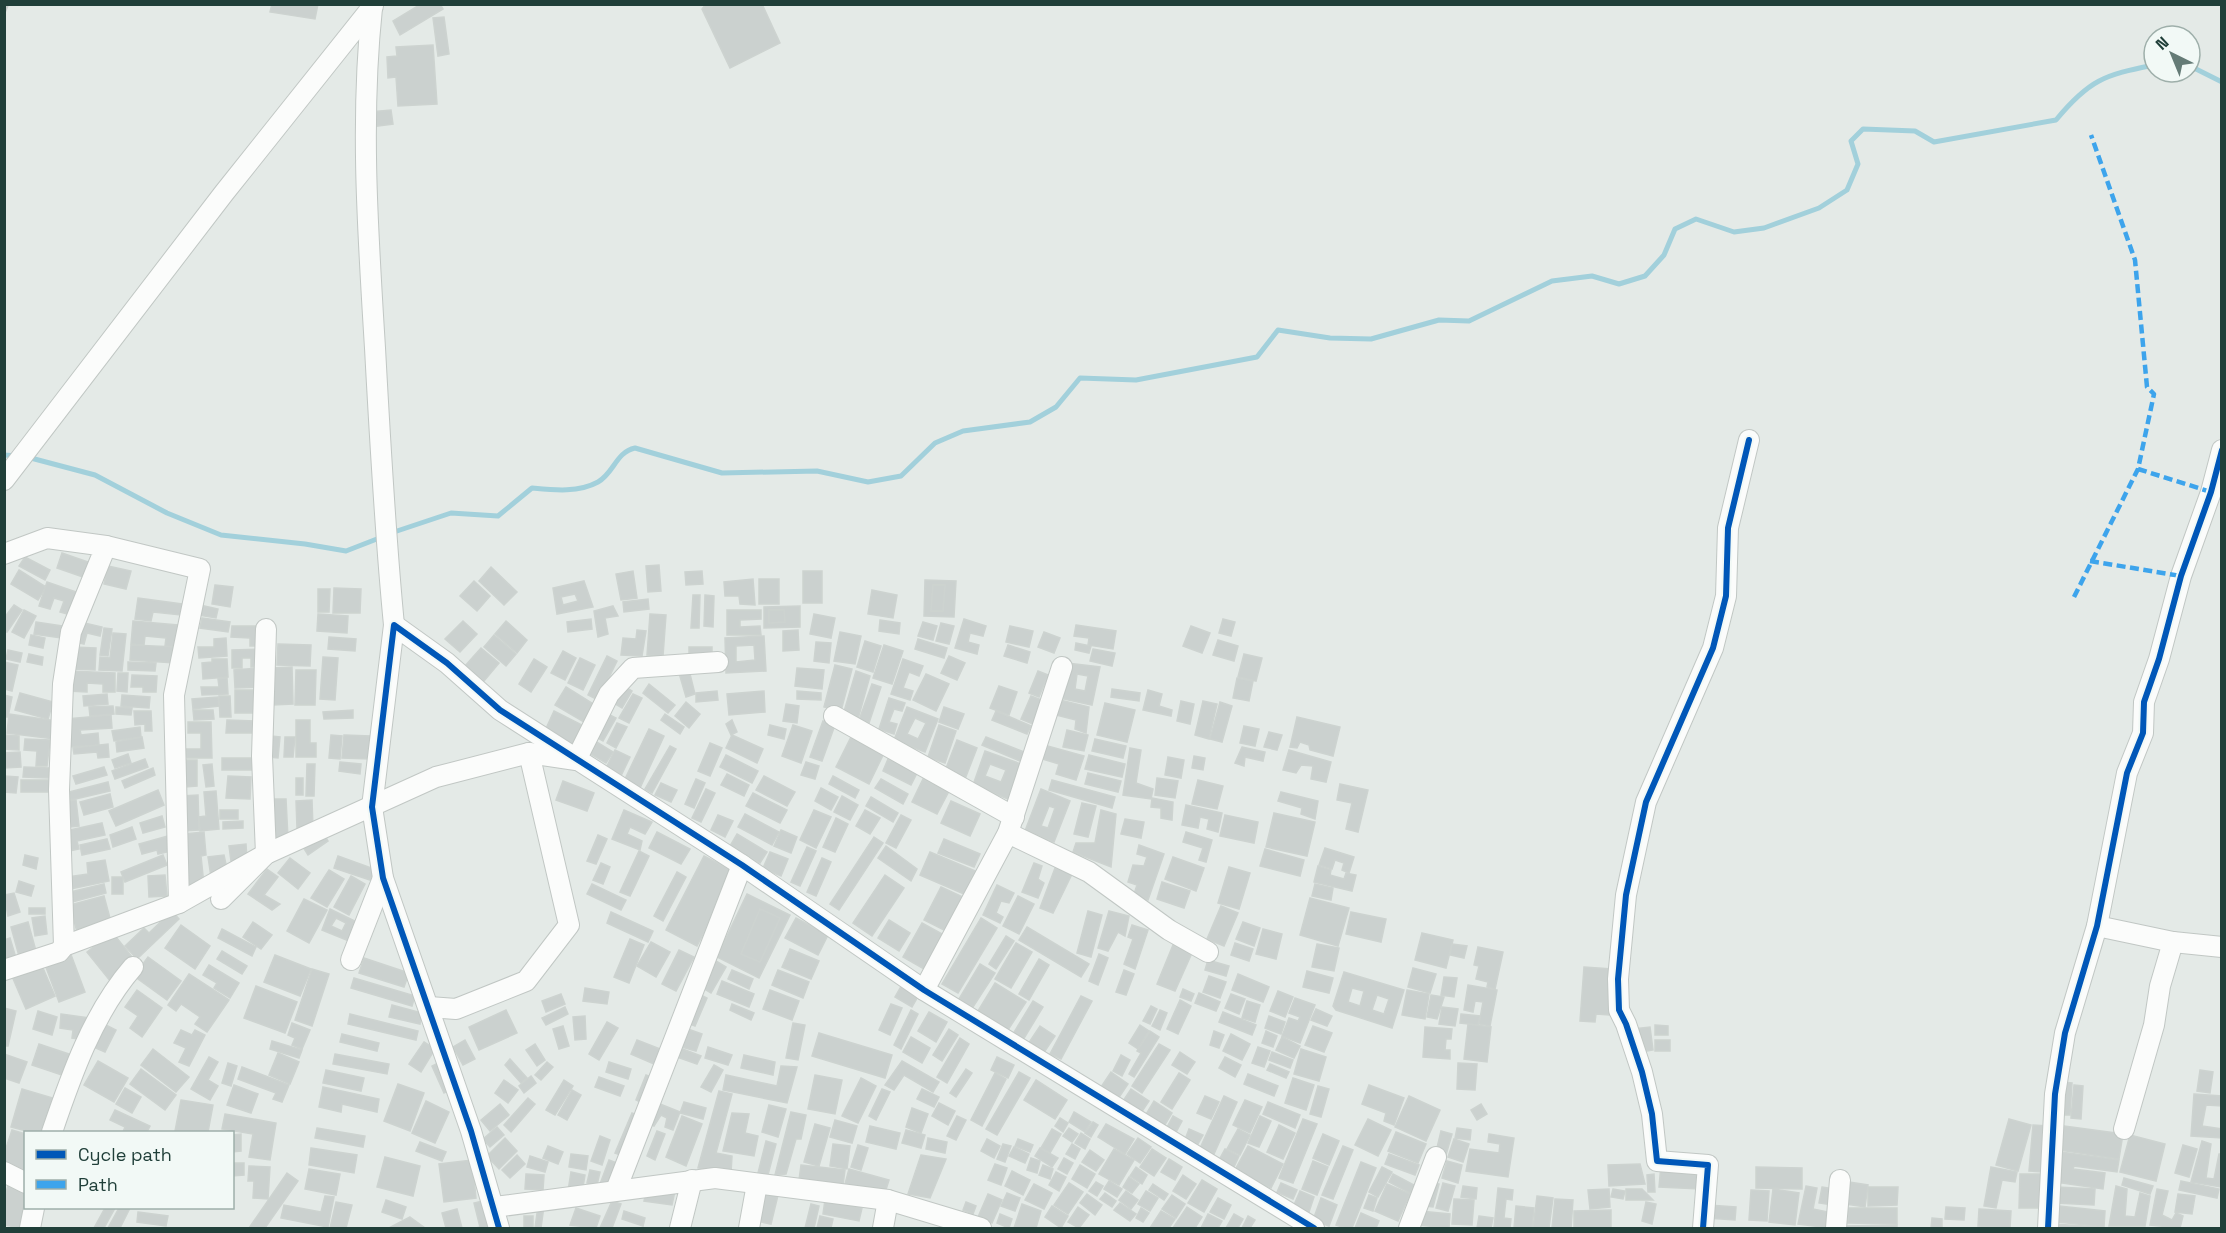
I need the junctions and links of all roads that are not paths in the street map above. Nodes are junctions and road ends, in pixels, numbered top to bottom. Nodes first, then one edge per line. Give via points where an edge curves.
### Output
1 (373, 6) edge
2 (1749, 440) dead end
3 (2222, 450) edge
4 (4, 480) edge
5 (105, 546) junction
6 (4, 555) edge
7 (394, 625) junction
8 (267, 629) dead end
9 (718, 662) dead end
10 (1062, 667) dead end
11 (834, 716) dead end
12 (529, 753) junction
13 (576, 760) junction
14 (372, 807) junction
15 (1011, 825) junction
16 (266, 854) junction
17 (742, 866) junction
18 (383, 878) junction
19 (221, 899) dead end
20 (179, 903) junction
21 (2097, 926) junction
22 (2173, 942) junction
23 (64, 946) junction
24 (2222, 946) edge
25 (1208, 952) dead end
26 (351, 960) dead end
27 (133, 968) dead end
28 (4, 970) edge
29 (924, 990) junction
30 (429, 1007) junction
31 (2124, 1129) dead end
32 (52, 1131) edge
33 (1436, 1157) dead end
34 (4, 1172) edge
35 (692, 1180) junction
36 (1840, 1180) dead end
37 (24, 1182) edge
38 (757, 1184) junction
39 (616, 1190) junction
40 (888, 1200) junction
41 (495, 1207) junction
42 (34, 1209) edge
43 (30, 1228) edge
44 (499, 1228) edge
45 (680, 1228) edge
46 (748, 1228) edge
47 (883, 1228) edge
48 (981, 1228) edge
49 (1314, 1228) edge
50 (1409, 1228) edge
51 (1703, 1228) edge
52 (1836, 1228) edge
53 (2048, 1228) edge

1 - 4 street
1 - 7 street via 366,54 366,214
2 - 51 street via 1728,528 1726,596 1713,648 1646,802 1636,839 1618,979 1619,1010 1642,1072 1652,1114 1656,1161 1708,1165
3 - 21 street via 2144,702 2143,733 2127,773
5 - 6 street via 47,538
5 - 20 street via 201,568 174,695
5 - 23 street via 71,632 63,684 59,790
7 - 13 street via 447,663 500,710
7 - 14 street
8 - 16 street via 262,756
9 - 13 street via 633,668 609,694
10 - 15 street
11 - 15 street
12 - 13 street
12 - 14 street via 436,777
12 - 30 street via 568,925 526,981 456,1009
13 - 17 street
14 - 16 street
14 - 18 street
15 - 25 street
15 - 29 street
16 - 19 street
16 - 20 street
17 - 29 street
17 - 39 street
18 - 26 street
18 - 30 street
20 - 23 street
21 - 22 street
21 - 53 street via 2063,1043 2055,1094
22 - 24 street
22 - 31 street
23 - 28 street via 59,952
27 - 32 street via 120,982 85,1048
29 - 49 street
30 - 41 street
33 - 50 street
34 - 37 street
35 - 38 street via 715,1178
35 - 39 street
35 - 45 street
36 - 52 street
38 - 40 street
38 - 46 street
39 - 41 street
40 - 47 street
40 - 48 street
41 - 44 street
42 - 43 street

